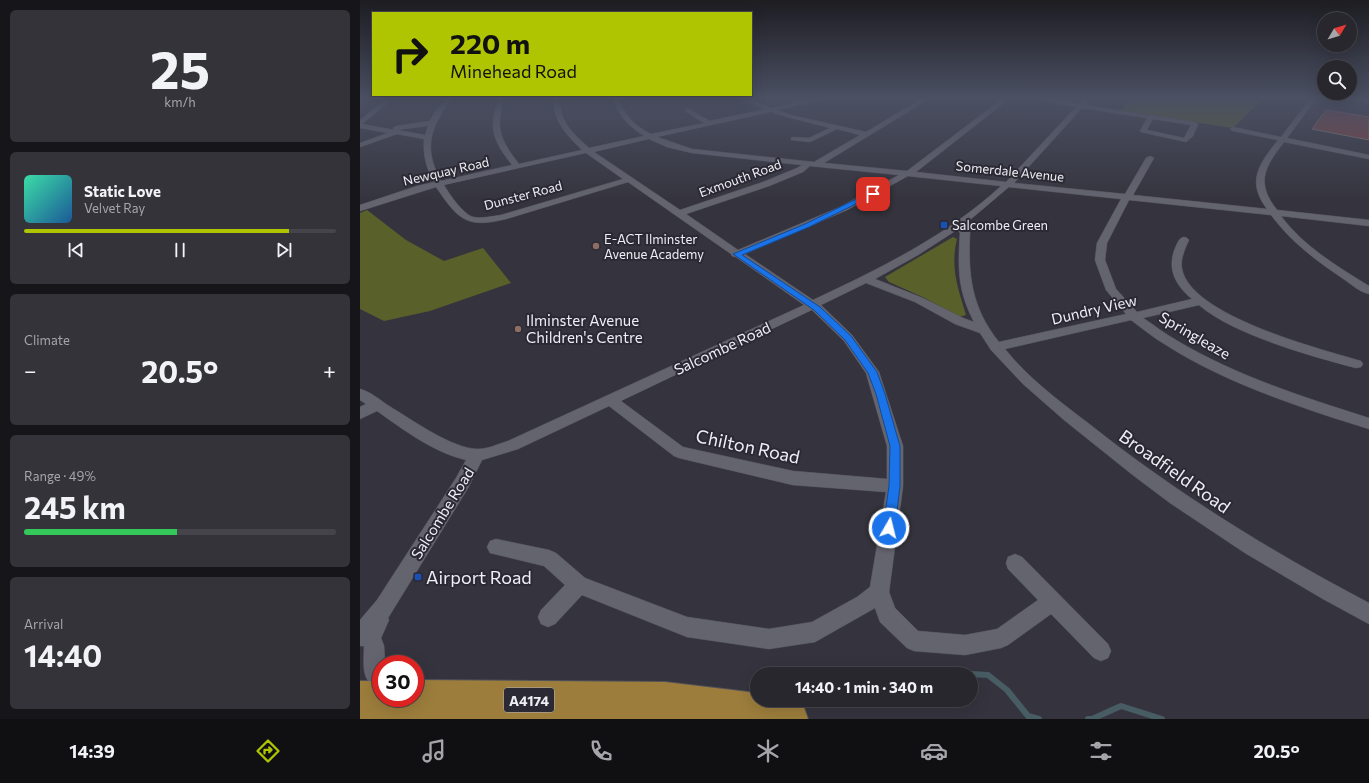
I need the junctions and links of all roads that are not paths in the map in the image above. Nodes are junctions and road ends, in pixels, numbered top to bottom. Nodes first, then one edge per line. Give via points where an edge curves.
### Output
1 (394, 133) edge
2 (399, 133) edge
3 (429, 133) edge
4 (496, 133) edge
5 (570, 133) edge
6 (644, 133) edge
7 (671, 133) edge
8 (826, 133) edge
9 (859, 133) edge
10 (962, 133) edge
11 (1056, 133) edge
12 (1150, 133) edge
13 (1192, 133) edge
14 (1246, 133) edge
15 (1288, 133) edge
16 (866, 134) joint
17 (427, 137) junction
18 (650, 137) junction
19 (793, 138) dead end
20 (1282, 140) junction
21 (360, 145) edge
22 (588, 151) junction
23 (1369, 157) edge
24 (1150, 158) dead end
25 (813, 164) junction
26 (517, 167) junction
27 (908, 173) junction
28 (628, 180) junction
29 (438, 184) junction
30 (1007, 184) junction
31 (1128, 197) junction
32 (360, 208) edge
33 (1273, 213) junction
34 (678, 214) junction
35 (1369, 223) edge
36 (956, 226) junction
37 (1184, 240) dead end
38 (736, 254) junction
39 (866, 279) junction
40 (1369, 291) edge
41 (1201, 301) junction
42 (811, 306) junction
43 (1134, 316) junction
44 (984, 330) junction
45 (995, 347) junction
46 (1356, 364) dead end
47 (360, 394) edge
48 (610, 400) junction
49 (378, 404) junction
50 (360, 414) edge
51 (1369, 424) edge
52 (477, 455) junction
53 (895, 486) junction
54 (496, 547) dead end
55 (1015, 563) dead end
56 (579, 585) junction
57 (879, 592) junction
58 (1053, 601) junction
59 (384, 607) junction
60 (1369, 614) edge
61 (548, 617) dead end
62 (360, 636) edge
63 (1101, 651) dead end
64 (374, 655) edge
65 (424, 693) edge
66 (372, 697) edge
67 (360, 700) edge
68 (789, 719) edge

1 - 21 street
2 - 17 street
3 - 17 street
4 - 26 street via 501,146
5 - 22 street
6 - 18 street, Somerdale Avenue
7 - 18 street, Newquay Road
8 - 19 street via 810,140
9 - 16 street
10 - 27 street
11 - 30 street, Salcombe Road
12 - 13 street via 1186,140
14 - 20 street
15 - 20 street
16 - 25 street, Exmouth Road
17 - 29 street, Dunster Road via 429,163
18 - 22 street, Newquay Road
18 - 25 street, Somerdale Avenue via 669,145 692,150
20 - 23 street
20 - 33 street via 1264,164 1260,180 1263,196
22 - 26 street, Newquay Road
22 - 28 street
24 - 31 street, Springleaze
25 - 27 street, Somerdale Avenue
25 - 34 street, Exmouth Road via 766,184
26 - 29 street, Newquay Road
27 - 30 street, Somerdale Avenue
27 - 38 street via 842,210
28 - 29 street, Dunster Road via 503,217 478,220 463,215
28 - 34 street
29 - 32 street, Newquay Road
30 - 31 street, Somerdale Avenue
30 - 36 street, Salcombe Road
31 - 33 street, Somerdale Avenue
31 - 43 street, Springleaze via 1101,247 1100,259 1108,285
33 - 35 street, Somerdale Avenue
33 - 40 street via 1302,243
34 - 38 street
36 - 39 street, Salcombe Road via 916,252
36 - 44 street, Broadfield Road via 965,232 963,266 966,291 972,309
37 - 41 street via 1177,255 1178,274 1188,289
38 - 42 street
39 - 42 street, Salcombe Road
39 - 44 street
41 - 43 street, Dundry View
41 - 46 street via 1224,316 1266,336
42 - 48 street, Salcombe Road
42 - 53 street via 817,308 848,338 872,372 895,446
43 - 45 street, Dundry View
43 - 51 street, Springleaze via 1185,351 1231,374
44 - 45 street, Broadfield Road
45 - 60 street, Broadfield Road via 1054,403 1156,483 1268,557
47 - 49 street
48 - 52 street, Salcombe Road via 513,445
48 - 53 street, Chilton Road via 679,452 793,478
49 - 50 street
49 - 52 street via 439,443 453,450
52 - 59 street, Salcombe Road via 462,484
53 - 57 street
54 - 56 street via 549,559
55 - 58 street
56 - 57 street via 687,627 769,639 815,632 864,604
56 - 61 street
57 - 58 street via 887,615 914,641 965,645 1001,638
58 - 63 street
59 - 62 street, Salcombe Road
59 - 64 street, Salcombe Road via 371,638
65 - 68 highway, A4174 via 665,701 760,712
66 - 67 highway, A4174

